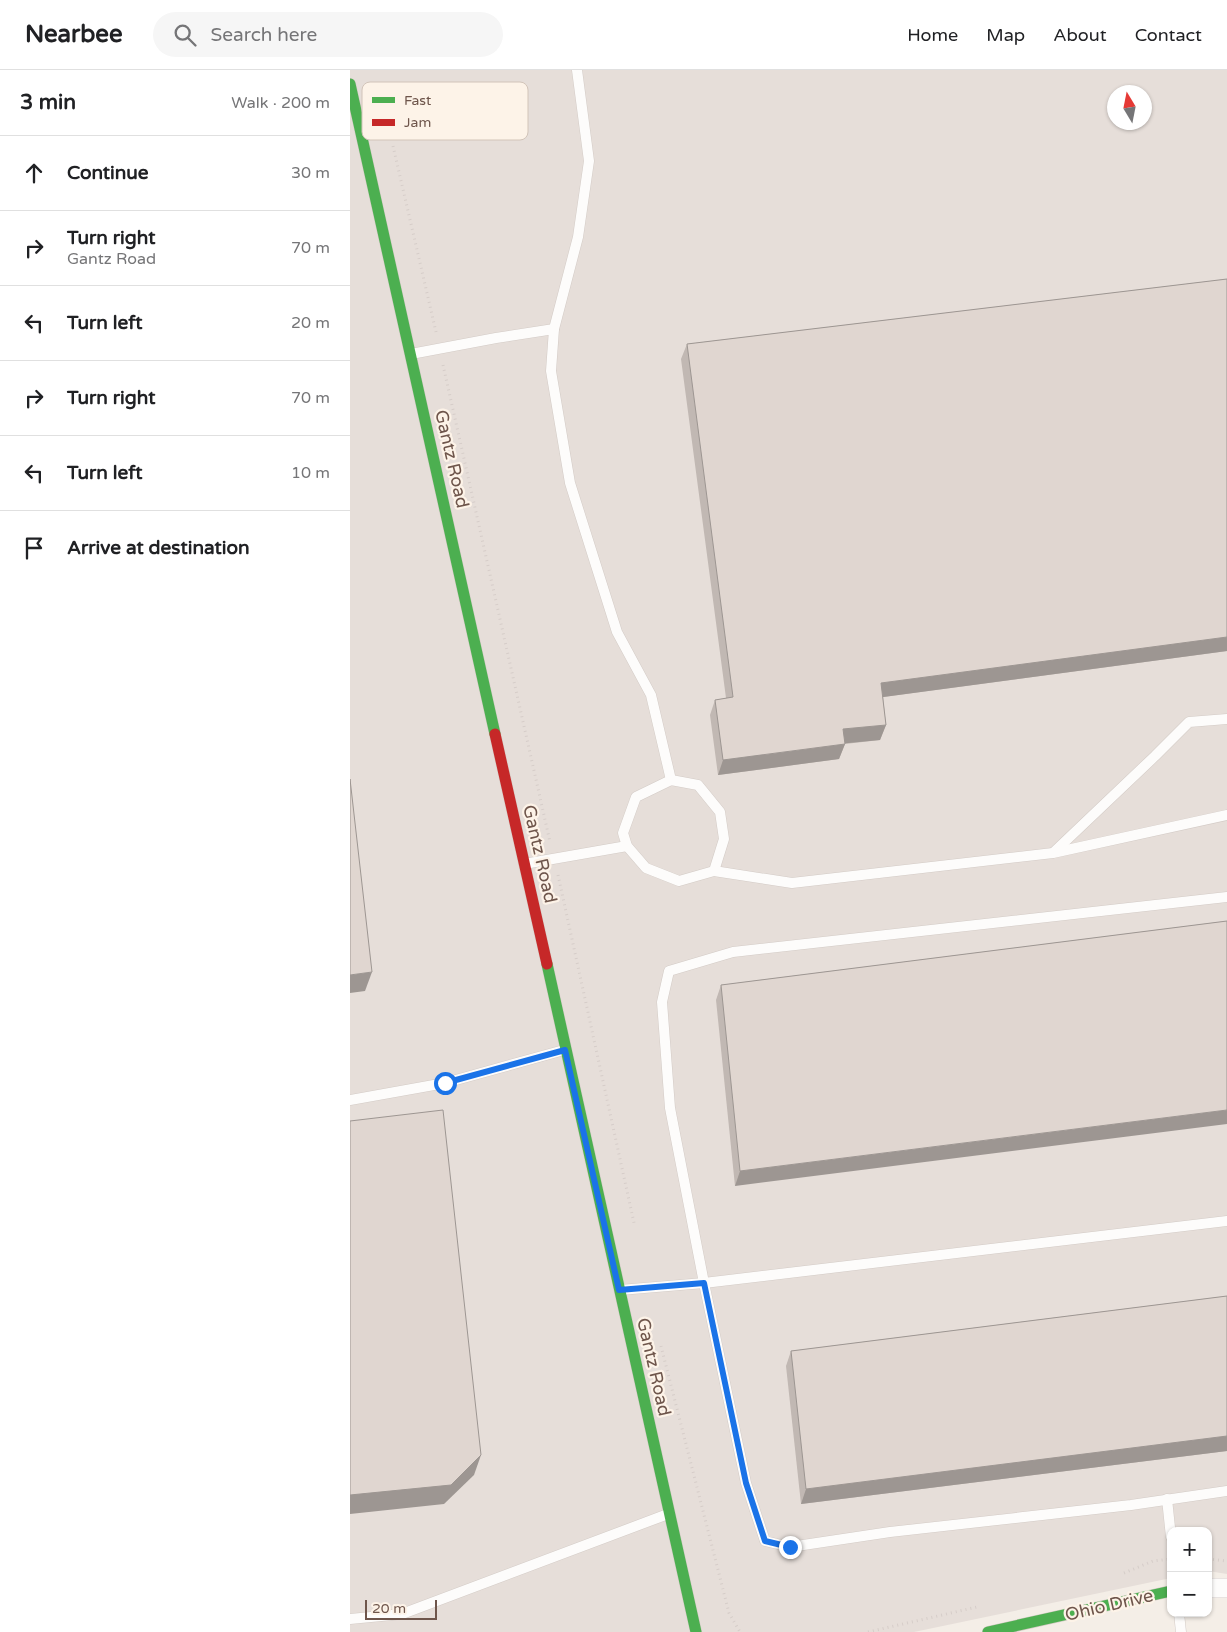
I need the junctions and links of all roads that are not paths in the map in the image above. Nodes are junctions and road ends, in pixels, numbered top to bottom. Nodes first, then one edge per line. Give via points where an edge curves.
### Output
1 (578, 70) edge
2 (350, 84) edge
3 (354, 123) edge
4 (554, 329) junction
5 (410, 354) junction
6 (1227, 719) edge
7 (672, 780) junction
8 (1227, 815) edge
9 (627, 846) junction
10 (1053, 853) junction
11 (524, 864) junction
12 (714, 871) junction
13 (1227, 897) edge
14 (565, 1050) junction
15 (350, 1100) edge
16 (1227, 1221) edge
17 (704, 1283) junction
18 (619, 1290) junction
19 (1227, 1491) edge
20 (1167, 1500) junction
21 (669, 1513) junction
22 (1170, 1527) edge
23 (1212, 1588) edge
24 (1227, 1588) edge
25 (1167, 1592) edge
26 (1179, 1617) edge
27 (350, 1619) edge
28 (994, 1631) edge
29 (696, 1632) edge
30 (1181, 1632) edge

1 - 4 lane via 589,161 578,237
2 - 3 main road, Gantz Road
3 - 5 main road, Gantz Road
4 - 5 lane
4 - 7 lane via 551,371 570,483 617,632 651,695
5 - 11 main road, Gantz Road
6 - 10 lane via 1189,722
7 - 9 lane via 636,797 623,833
7 - 12 lane via 698,786 720,812 724,840
8 - 10 lane
9 - 11 lane
9 - 12 lane via 646,868 679,881
10 - 12 lane via 792,883
11 - 14 main road, Gantz Road
13 - 17 lane via 733,952 669,971 662,1002 670,1108
14 - 15 lane via 445,1083
14 - 18 main road, Gantz Road
16 - 17 lane
17 - 18 lane
17 - 20 lane via 746,1483 765,1541 790,1547 890,1532
18 - 21 main road, Gantz Road
19 - 20 lane
20 - 22 lane
21 - 27 lane via 402,1614
21 - 29 main road, Gantz Road
23 - 24 street
25 - 28 main road, Ohio Drive
26 - 30 lane

